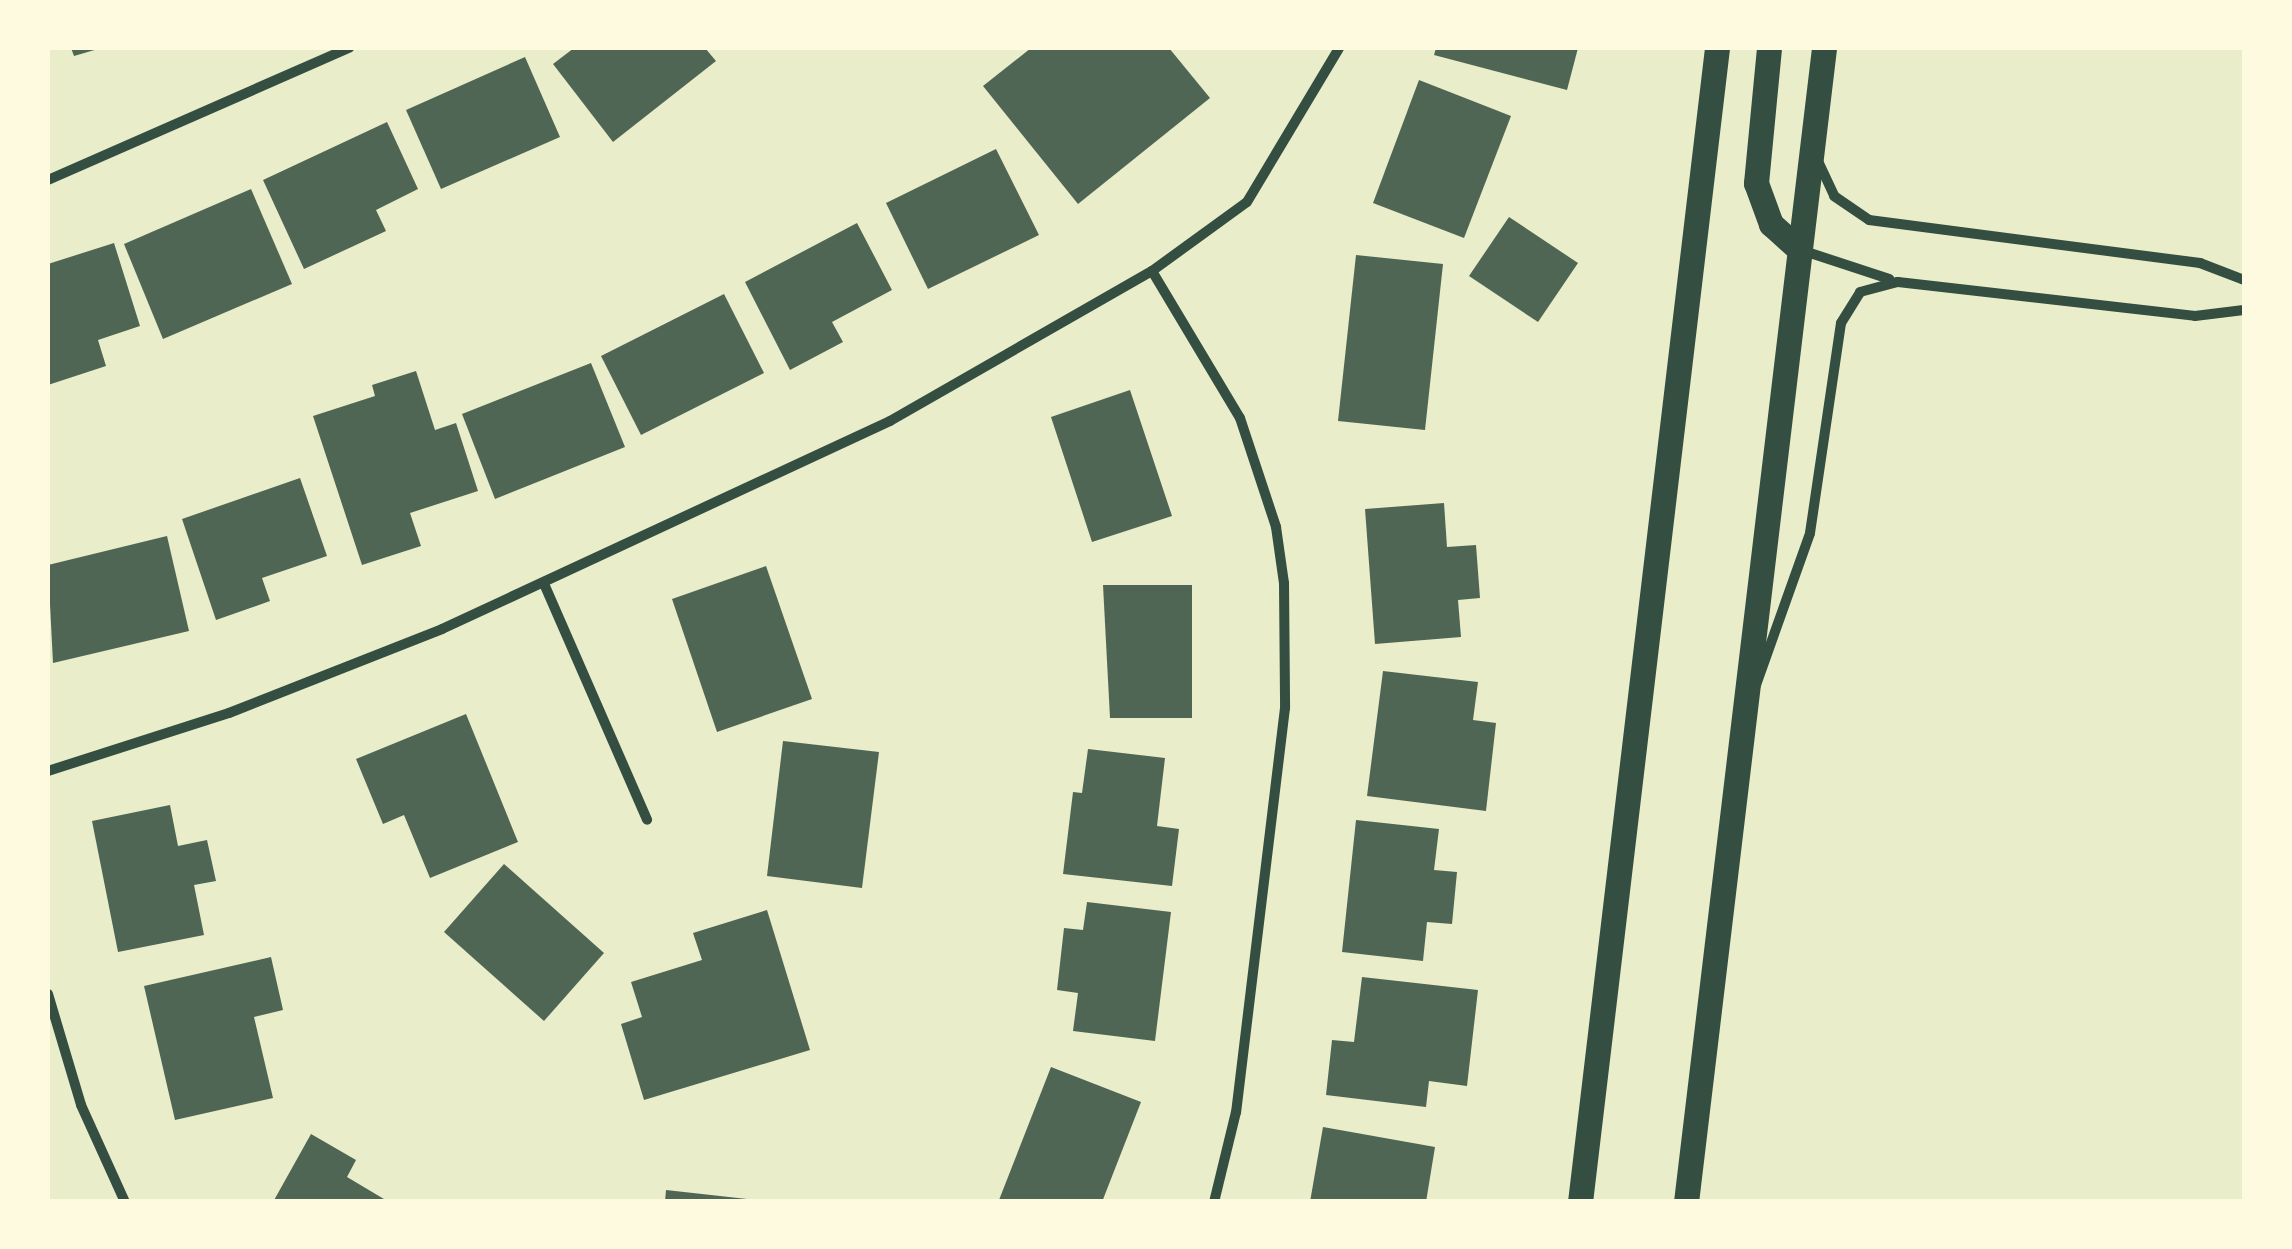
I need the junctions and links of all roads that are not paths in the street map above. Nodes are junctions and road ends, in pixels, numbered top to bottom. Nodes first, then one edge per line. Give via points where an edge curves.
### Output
1 (349, 48) edge
2 (1340, 48) edge
3 (1717, 48) edge
4 (1769, 48) edge
5 (1824, 48) edge
6 (1814, 136) junction
7 (48, 180) edge
8 (1800, 250) junction
9 (1152, 270) junction
10 (2244, 280) edge
11 (1898, 282) junction
12 (2244, 310) edge
13 (545, 586) junction
14 (1745, 709) junction
15 (48, 771) edge
16 (647, 820) dead end
17 (48, 994) edge
18 (125, 1202) edge
19 (1214, 1202) edge
20 (1580, 1202) edge
21 (1686, 1202) edge

1 - 7 street
2 - 9 street via 1247,202
3 - 20 main road
4 - 8 main road via 1756,183 1771,224
5 - 6 main road
6 - 8 main road
6 - 10 street via 1834,196 1869,220 2200,263
8 - 11 street
8 - 14 main road
9 - 13 street via 890,422
9 - 19 street via 1240,418 1276,527 1285,598 1282,727 1236,1112
11 - 12 street via 2196,316
11 - 14 street via 1860,292 1841,323 1810,532 1771,654
13 - 15 street via 246,706
13 - 16 street
14 - 21 main road
17 - 18 street via 81,1105

